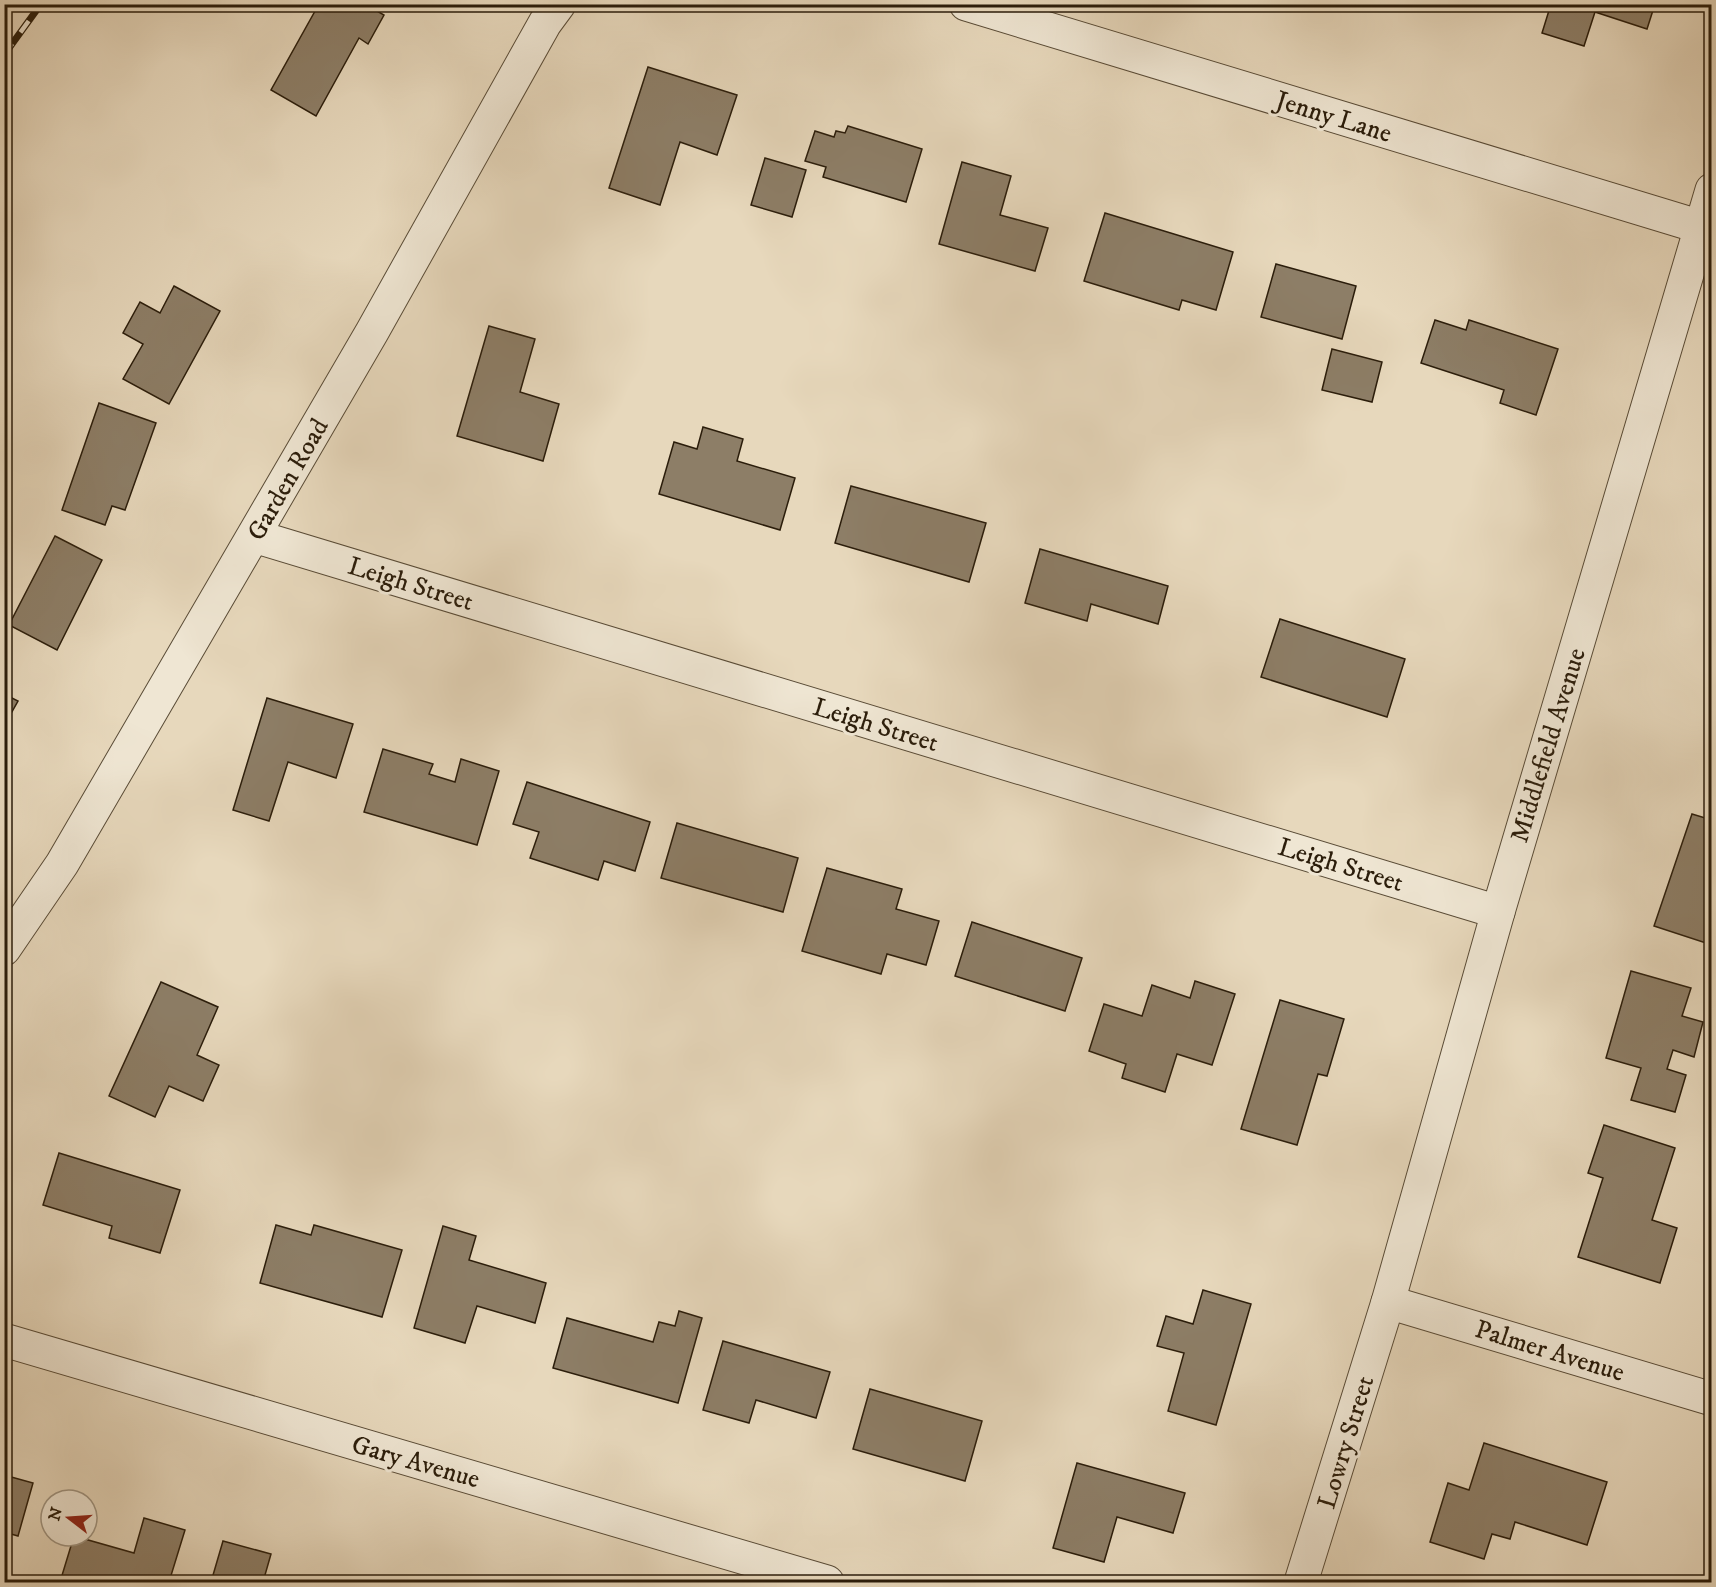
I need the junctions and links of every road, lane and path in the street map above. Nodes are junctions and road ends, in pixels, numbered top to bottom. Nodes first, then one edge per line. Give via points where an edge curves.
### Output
1 (559, 4) edge
2 (966, 4) edge
3 (1712, 190) edge
4 (1701, 227) junction
5 (254, 536) junction
6 (1498, 912) junction
7 (4, 949) edge
8 (1388, 1302) junction
9 (4, 1341) edge
10 (1712, 1399) edge
11 (826, 1582) edge
12 (1301, 1582) edge

1 - 5 street, Garden Road
2 - 4 street, Jenny Lane
3 - 4 street, Middlefield Avenue
4 - 6 street, Middlefield Avenue
5 - 6 street, Leigh Street
5 - 7 street, Garden Road via 62,864
6 - 8 street, Middlefield Avenue
8 - 10 street, Palmer Avenue
8 - 12 street, Lowry Street
9 - 11 street, Gary Avenue

